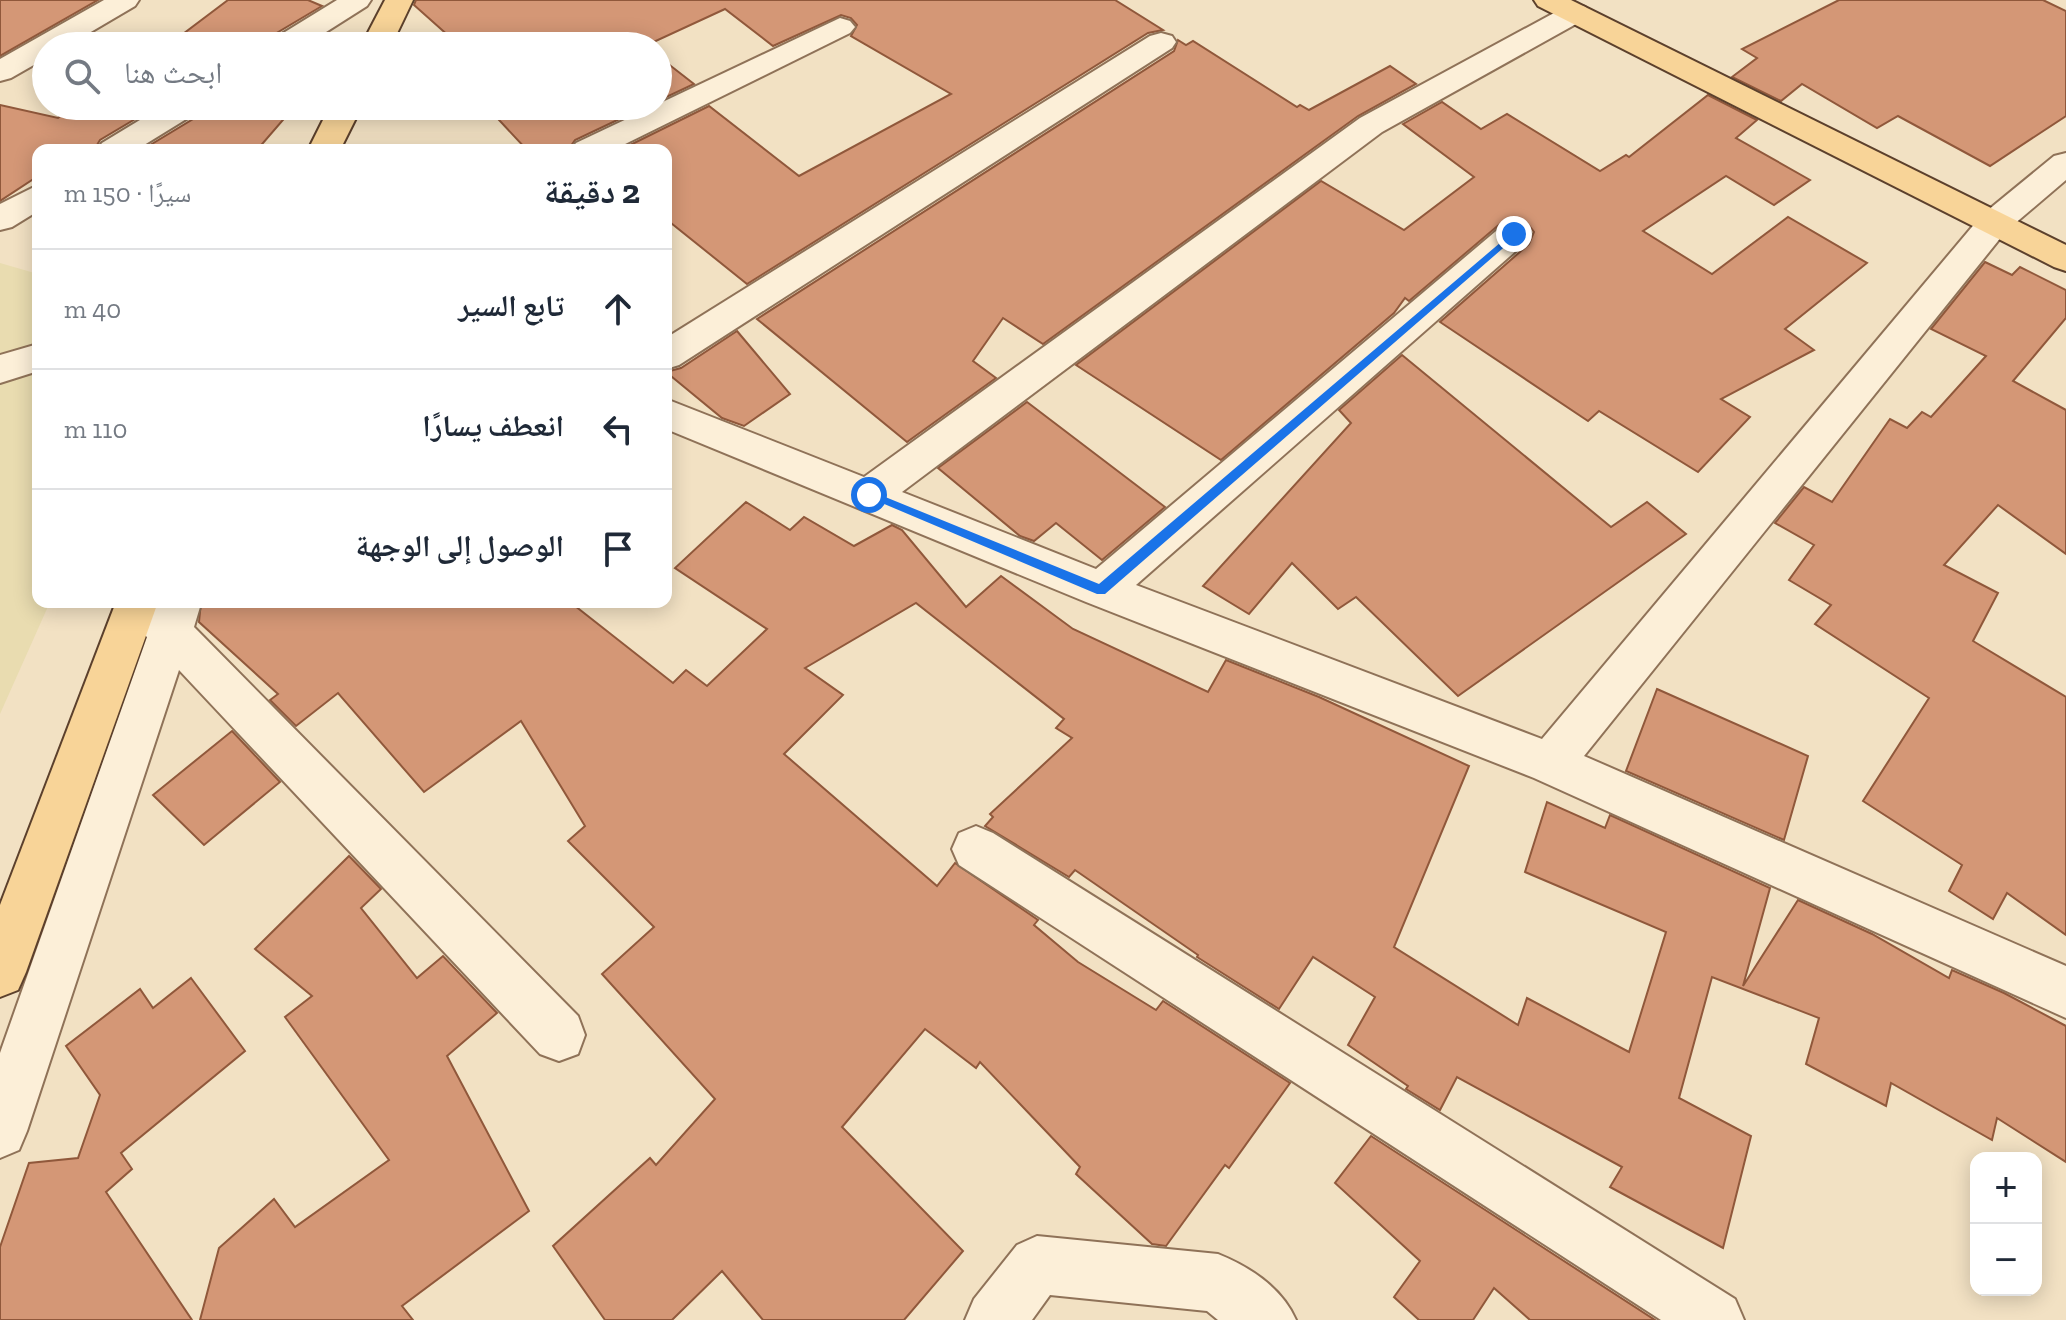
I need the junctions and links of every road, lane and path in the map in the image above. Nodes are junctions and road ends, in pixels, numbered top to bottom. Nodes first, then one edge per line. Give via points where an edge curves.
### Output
1 (125, 0) edge
2 (357, 0) edge
3 (399, 0) edge
4 (1562, 7) edge
5 (840, 27) dead end
6 (69, 32) edge
7 (306, 32) edge
8 (383, 32) edge
9 (1161, 42) dead end
10 (32, 54) edge
11 (0, 72) edge
12 (672, 109) edge
13 (162, 120) edge
14 (339, 120) edge
15 (649, 120) edge
16 (123, 144) edge
17 (327, 144) edge
18 (599, 144) edge
19 (2066, 163) edge
20 (32, 200) edge
21 (0, 219) edge
22 (1994, 223) junction
23 (0, 226) edge
24 (32, 234) edge
25 (1514, 234) dead end
26 (2066, 259) edge
27 (672, 352) edge
28 (32, 359) edge
29 (0, 369) edge
30 (672, 415) edge
31 (869, 495) junction
32 (1101, 590) junction
33 (156, 610) edge
34 (1550, 763) junction
35 (976, 849) dead end
36 (0, 972) edge
37 (2066, 992) edge
38 (559, 1035) dead end
39 (0, 1131) edge
40 (995, 1320) edge
41 (1266, 1320) edge
42 (1714, 1320) edge

1 - 6 street
2 - 7 street
3 - 8 main road
4 - 22 main road
4 - 31 street via 1371,125
5 - 12 street
9 - 27 street
10 - 11 street
13 - 16 street
14 - 17 main road
15 - 18 street
19 - 22 street
20 - 21 street
22 - 26 main road
22 - 34 street
23 - 24 street
25 - 32 street
28 - 29 street
30 - 31 street
31 - 32 street
32 - 34 street
33 - 36 main road
33 - 38 street
33 - 39 street
34 - 37 street
35 - 42 street
40 - 41 street via 1037,1265 1218,1283

